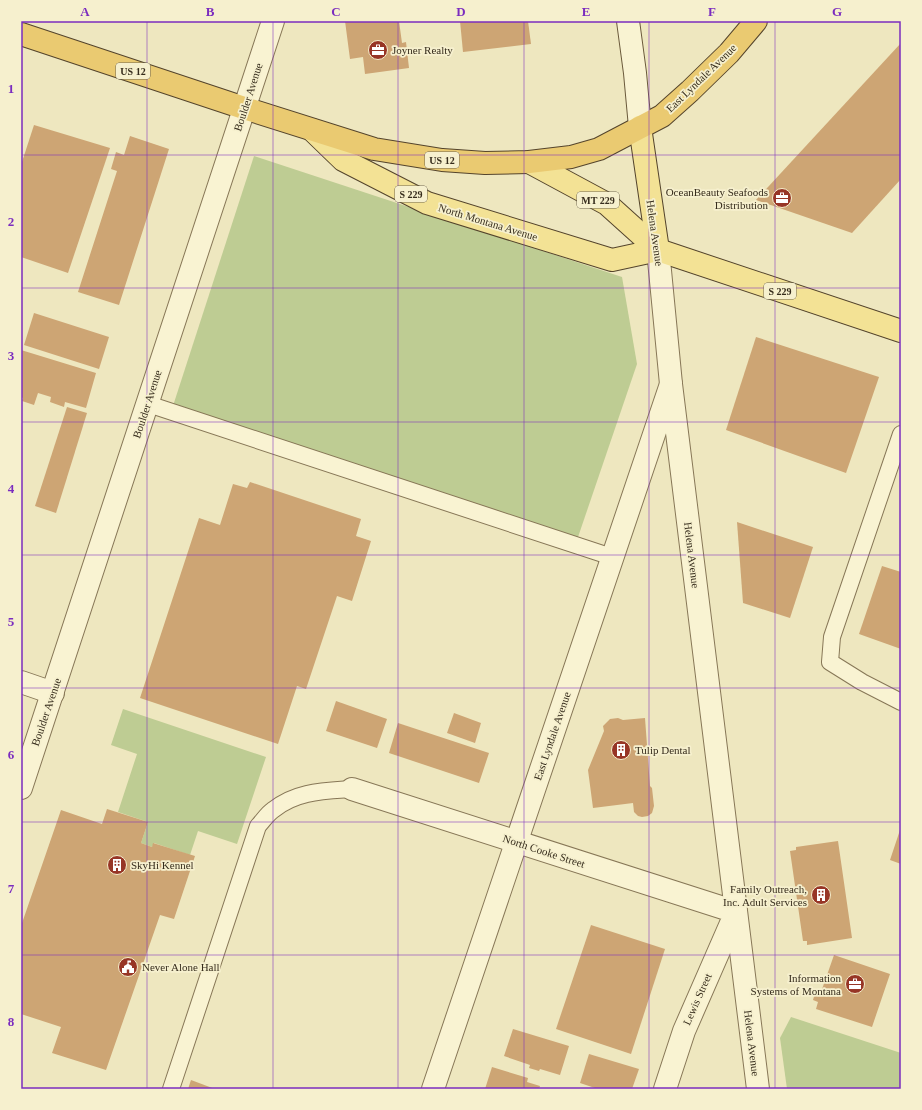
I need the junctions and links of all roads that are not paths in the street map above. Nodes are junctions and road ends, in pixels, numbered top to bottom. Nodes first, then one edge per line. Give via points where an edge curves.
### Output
1 (273, 21) edge
2 (628, 21) edge
3 (756, 21) edge
4 (21, 34) edge
5 (244, 108) junction
6 (640, 127) junction
7 (312, 130) junction
8 (529, 162) junction
9 (658, 250) junction
10 (901, 331) edge
11 (670, 384) junction
12 (148, 404) junction
13 (901, 434) edge
14 (612, 557) junction
15 (21, 682) edge
16 (53, 693) junction
17 (901, 702) edge
18 (21, 788) edge
19 (352, 789) joint
20 (516, 842) junction
21 (736, 912) junction
22 (171, 1089) edge
23 (433, 1089) edge
24 (665, 1089) edge
25 (758, 1089) edge

1 - 5 street, Boulder Avenue
2 - 6 street, Helena Avenue
3 - 6 highway, East Lyndale Avenue / US 12 via 729,53 690,91 662,116
4 - 5 highway, North Montana Avenue / US 12
5 - 7 highway, North Montana Avenue / US 12
5 - 12 street, Boulder Avenue
6 - 8 highway, North Montana Avenue / US 12 via 599,149 571,157
6 - 9 main road, Helena Avenue
7 - 8 highway, North Montana Avenue / US 12 via 374,149 442,160 485,163
7 - 9 main road, North Montana Avenue / S 229 via 343,160 427,203 612,260
8 - 9 main road, North Montana Avenue / MT 229 via 607,204
9 - 10 main road, North Montana Avenue / S 229
9 - 11 street, Helena Avenue
11 - 14 street, East Lyndale Avenue
11 - 21 street, Helena Avenue
12 - 14 lane
12 - 16 street, Boulder Avenue
13 - 17 lane via 832,637 830,662
14 - 20 street, East Lyndale Avenue
15 - 16 street
16 - 18 street, Boulder Avenue
19 - 20 street, North Cooke Street
19 - 22 lane via 314,792 292,798 272,810 258,826
20 - 21 street, North Cooke Street
20 - 23 street, East Lyndale Avenue
21 - 24 street, Lewis Street via 684,1031
21 - 25 street, Helena Avenue

